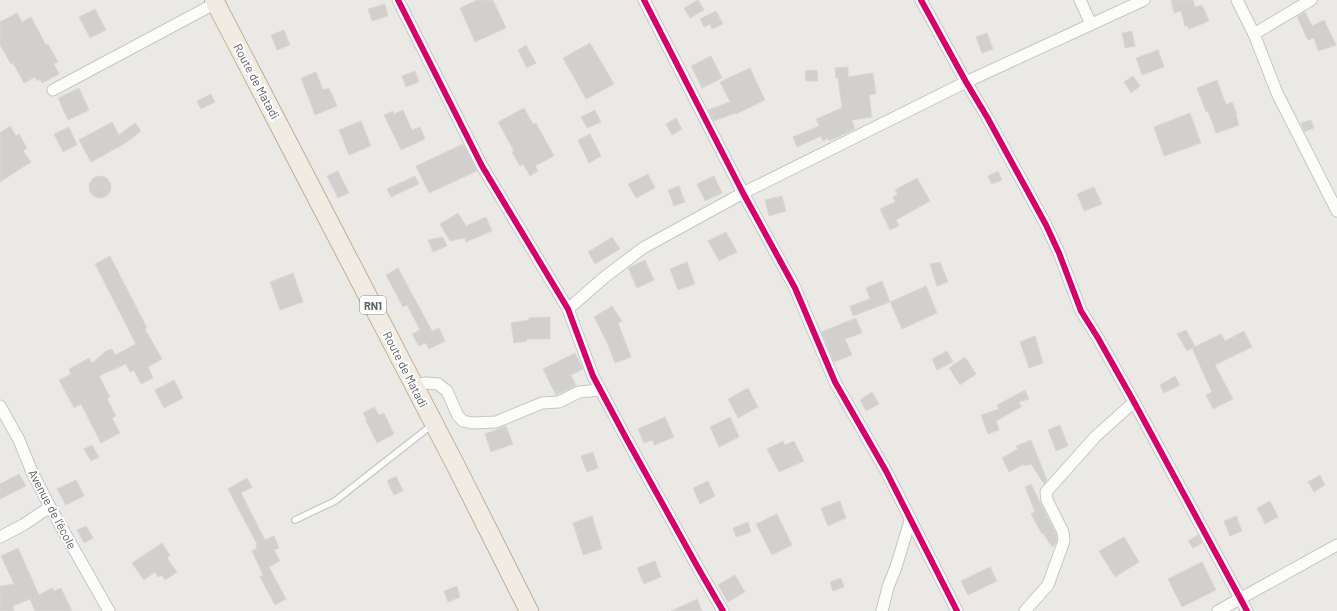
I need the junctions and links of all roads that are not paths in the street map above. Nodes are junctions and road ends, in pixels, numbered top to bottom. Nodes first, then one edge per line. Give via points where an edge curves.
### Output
1 (398, 0) edge
2 (644, 0) edge
3 (921, 0) edge
4 (1080, 0) edge
5 (1144, 0) edge
6 (1237, 0) edge
7 (1311, 0) edge
8 (215, 1) edge
9 (1091, 24) junction
10 (1254, 34) junction
11 (966, 82) junction
12 (53, 90) dead end
13 (742, 193) junction
14 (1337, 211) edge
15 (568, 309) junction
16 (414, 385) junction
17 (600, 390) junction
18 (1134, 402) junction
19 (0, 406) edge
20 (434, 424) junction
21 (50, 507) junction
22 (295, 520) dead end
23 (910, 521) junction
24 (0, 537) edge
25 (1337, 545) edge
26 (1241, 599) junction
27 (109, 611) edge
28 (529, 611) edge
29 (723, 611) edge
30 (882, 611) edge
31 (957, 611) edge
32 (1025, 611) edge
33 (1218, 611) edge
34 (1247, 611) edge

1 - 15 street via 482,166
2 - 13 street
3 - 11 street
4 - 9 street
5 - 9 street
6 - 10 street
7 - 10 street
8 - 12 street
8 - 16 highway, Route de Matadi / RN1
9 - 11 street
10 - 14 street via 1277,93
11 - 13 street
11 - 18 street via 1046,224 1081,311
13 - 15 street via 642,248
13 - 23 street via 795,288 835,382 886,471
15 - 17 street
16 - 17 street via 438,384 447,391 458,416 463,421 472,423 496,422 542,403 559,402 579,392
16 - 20 highway, Route de Matadi / RN1
17 - 29 street
18 - 26 street
18 - 32 street via 1096,436 1046,492 1064,542 1048,585
19 - 21 street, Avenue de l'école
20 - 22 lane via 335,501
20 - 28 highway, Route de Matadi / RN1
21 - 24 street
21 - 27 street, Avenue de l'école
23 - 30 street
23 - 31 street
25 - 26 street
26 - 33 street
26 - 34 street

